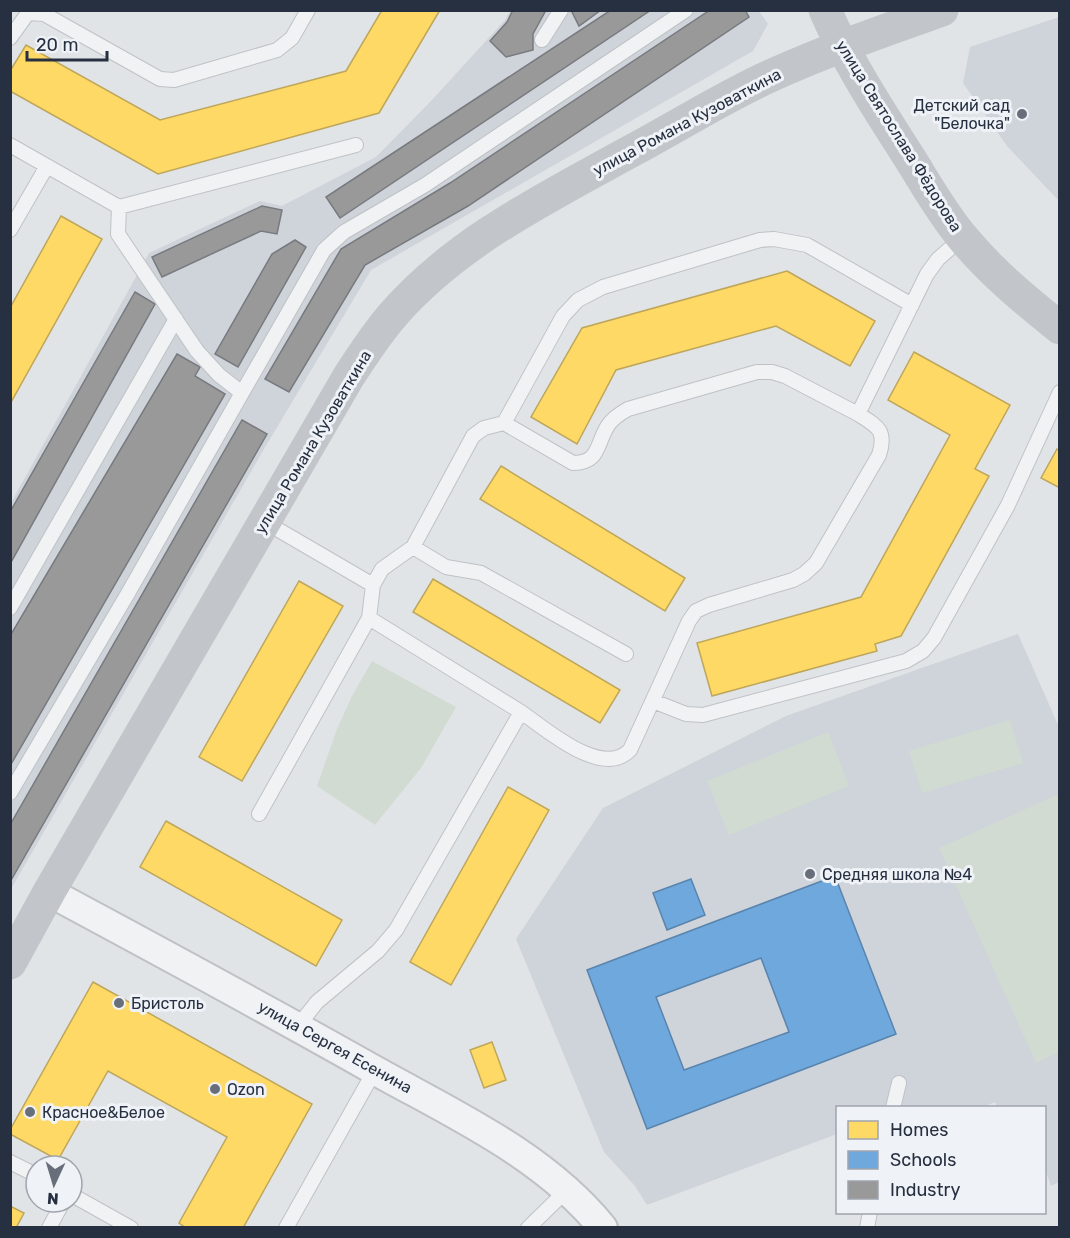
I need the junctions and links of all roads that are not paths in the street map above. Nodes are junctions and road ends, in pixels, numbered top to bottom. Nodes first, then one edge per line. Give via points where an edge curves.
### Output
1 (308, 10) edge
2 (561, 10) edge
3 (686, 10) edge
4 (825, 10) edge
5 (942, 10) edge
6 (10, 38) edge
7 (543, 40) dead end
8 (841, 47) junction
9 (10, 145) edge
10 (356, 145) dead end
11 (47, 166) junction
12 (119, 207) junction
13 (10, 230) edge
14 (963, 237) junction
15 (912, 305) junction
16 (176, 319) junction
17 (1059, 328) edge
18 (1059, 392) edge
19 (242, 393) junction
20 (858, 414) junction
21 (504, 423) junction
22 (265, 522) junction
23 (413, 547) junction
24 (373, 585) junction
25 (10, 608) edge
26 (369, 618) junction
27 (626, 654) dead end
28 (653, 700) junction
29 (521, 712) junction
30 (10, 793) edge
31 (259, 814) dead end
32 (49, 892) junction
33 (10, 963) edge
34 (298, 1026) junction
35 (375, 1070) junction
36 (899, 1083) dead end
37 (893, 1106) edge
38 (10, 1162) edge
39 (24, 1169) edge
40 (567, 1190) junction
41 (84, 1202) edge
42 (131, 1227) edge
43 (286, 1227) edge
44 (528, 1227) edge
45 (603, 1227) edge

1 - 6 lane via 292,38 277,50 174,80 160,79 44,14 28,13
2 - 7 lane
3 - 19 lane via 425,185 344,232 324,250
4 - 8 street, улица Святослава Фёдорова
5 - 8 street, улица Романа Кузоваткина
8 - 14 street, улица Святослава Фёдорова
8 - 22 street, улица Романа Кузоваткина via 751,86 547,196 465,250 431,278 391,318 354,369
9 - 11 lane
10 - 12 lane
11 - 12 lane
11 - 13 lane
12 - 16 lane via 117,234
14 - 15 lane via 927,274
14 - 17 street, улица Святослава Фёдорова via 1011,289
15 - 20 lane
15 - 21 lane via 807,245 760,240 603,287 578,300 563,316
16 - 19 lane via 197,351
16 - 25 lane
18 - 28 lane via 1008,505 923,651 906,661 703,716 686,714
19 - 30 lane
20 - 21 lane via 785,376 757,372 628,409 608,426 592,458 584,463 573,463
20 - 28 lane via 881,433 879,454 816,563 793,580 696,611
21 - 23 lane via 484,428 473,436
22 - 24 lane
22 - 32 street, улица Романа Кузоваткина
23 - 24 lane via 382,569
23 - 27 lane via 446,567 481,573
24 - 26 lane
26 - 29 lane
26 - 31 lane
28 - 29 lane via 630,750 610,760 590,756
29 - 34 lane via 396,930 378,951 316,1002
32 - 33 street, улица Романа Кузоваткина
32 - 34 street, улица Сергея Есенина
34 - 35 street, улица Сергея Есенина
35 - 40 street, улица Сергея Есенина via 478,1127
35 - 43 lane
36 - 37 lane
38 - 39 lane
40 - 44 lane
40 - 45 street, улица Сергея Есенина
41 - 42 lane

